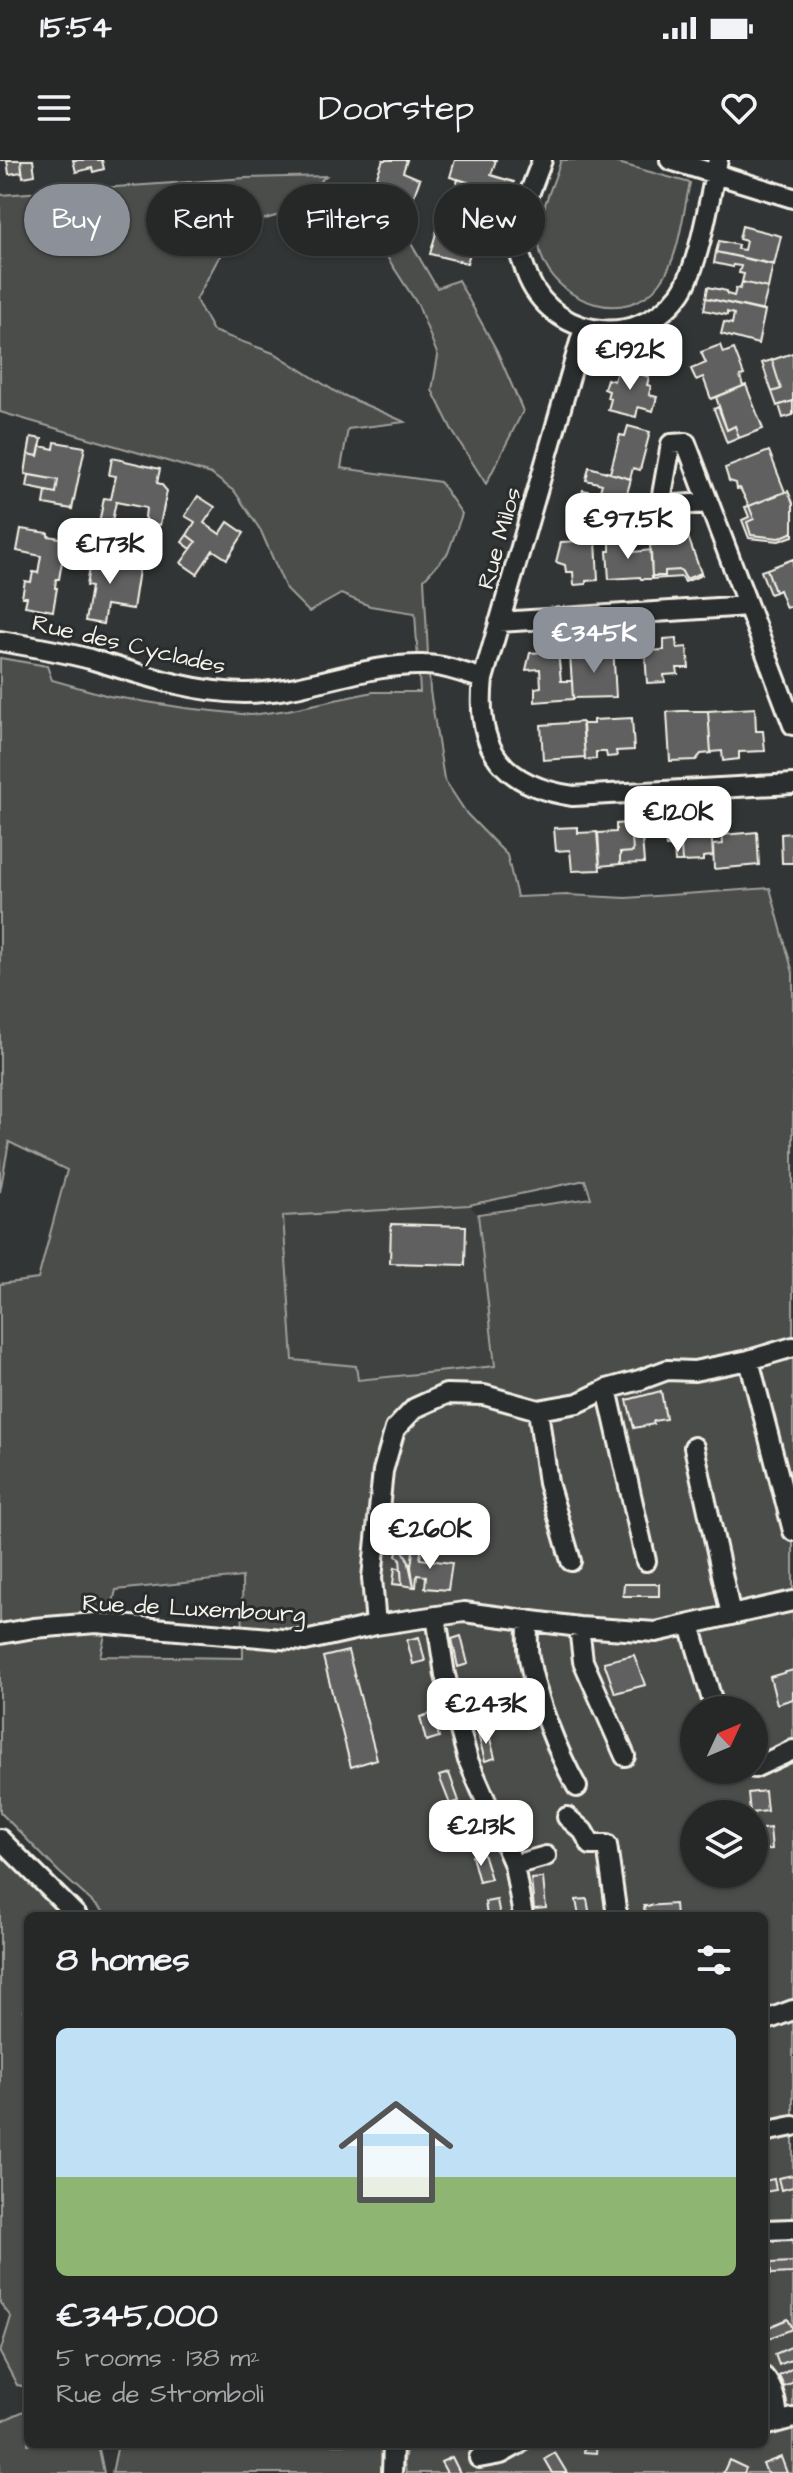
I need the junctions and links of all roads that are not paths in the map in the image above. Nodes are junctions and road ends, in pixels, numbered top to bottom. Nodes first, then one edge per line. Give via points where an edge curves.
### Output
1 (542, 160) edge
2 (670, 160) edge
3 (717, 166) edge
4 (793, 198) edge
5 (584, 328) junction
6 (708, 503) dead end
7 (748, 606) junction
8 (499, 622) junction
9 (0, 641) edge
10 (483, 679) junction
11 (793, 725) edge
12 (793, 784) edge
13 (793, 1347) edge
14 (749, 1360) junction
15 (607, 1389) junction
16 (538, 1410) junction
17 (694, 1447) dead end
18 (793, 1531) edge
19 (571, 1561) dead end
20 (646, 1561) dead end
21 (793, 1601) edge
22 (731, 1615) junction
23 (436, 1616) junction
24 (528, 1620) junction
25 (376, 1625) junction
26 (690, 1625) junction
27 (579, 1627) junction
28 (0, 1634) edge
29 (711, 1696) edge
30 (793, 1750) edge
31 (625, 1756) dead end
32 (768, 1762) edge
33 (577, 1787) dead end
34 (567, 1817) dead end
35 (0, 1839) edge
36 (546, 1856) dead end
37 (514, 1865) junction
38 (73, 1912) edge
39 (522, 1912) edge
40 (616, 1912) edge
41 (793, 2010) edge
42 (768, 2019) edge
43 (793, 2126) edge
44 (768, 2131) edge
45 (793, 2229) edge
46 (768, 2230) edge
47 (768, 2382) edge
48 (778, 2422) edge
49 (393, 2448) edge
50 (512, 2448) edge
51 (479, 2458) dead end
52 (392, 2473) edge

1 - 5 street via 523,214 519,250 536,293 552,312
2 - 3 street
3 - 4 street
3 - 5 street via 694,262 680,295 653,319 619,331
5 - 8 street, Rue Milos
6 - 7 street
7 - 8 street
7 - 11 street
8 - 10 street, Rue Milos
9 - 10 street, Rue des Cyclades via 51,649 206,690 284,689 411,665 444,667
10 - 12 street, Rue Milos via 485,735 498,760 519,780 545,792 573,796
13 - 14 street
14 - 15 street via 694,1371 667,1370
14 - 18 street
15 - 16 street via 578,1403
15 - 20 street
16 - 19 street via 548,1483
16 - 25 street via 484,1395 446,1394 415,1408 395,1429 383,1471 372,1578
17 - 22 street
21 - 22 street, Rue de Luxembourg
22 - 26 street, Rue de Luxembourg
23 - 24 street, Rue de Luxembourg via 464,1612
23 - 25 street, Rue de Luxembourg
23 - 37 street via 445,1675 468,1760
24 - 27 street, Rue de Luxembourg
24 - 33 street via 529,1658 540,1697
25 - 28 street, Rue de Luxembourg via 305,1641 96,1623
26 - 27 street, Rue de Luxembourg via 656,1632
26 - 29 street
27 - 31 street via 583,1661
30 - 32 street
34 - 40 street via 591,1845 607,1845
35 - 38 street
36 - 37 street
37 - 39 street
41 - 42 street
43 - 44 street
45 - 46 street
47 - 48 street
49 - 52 street
50 - 51 street

